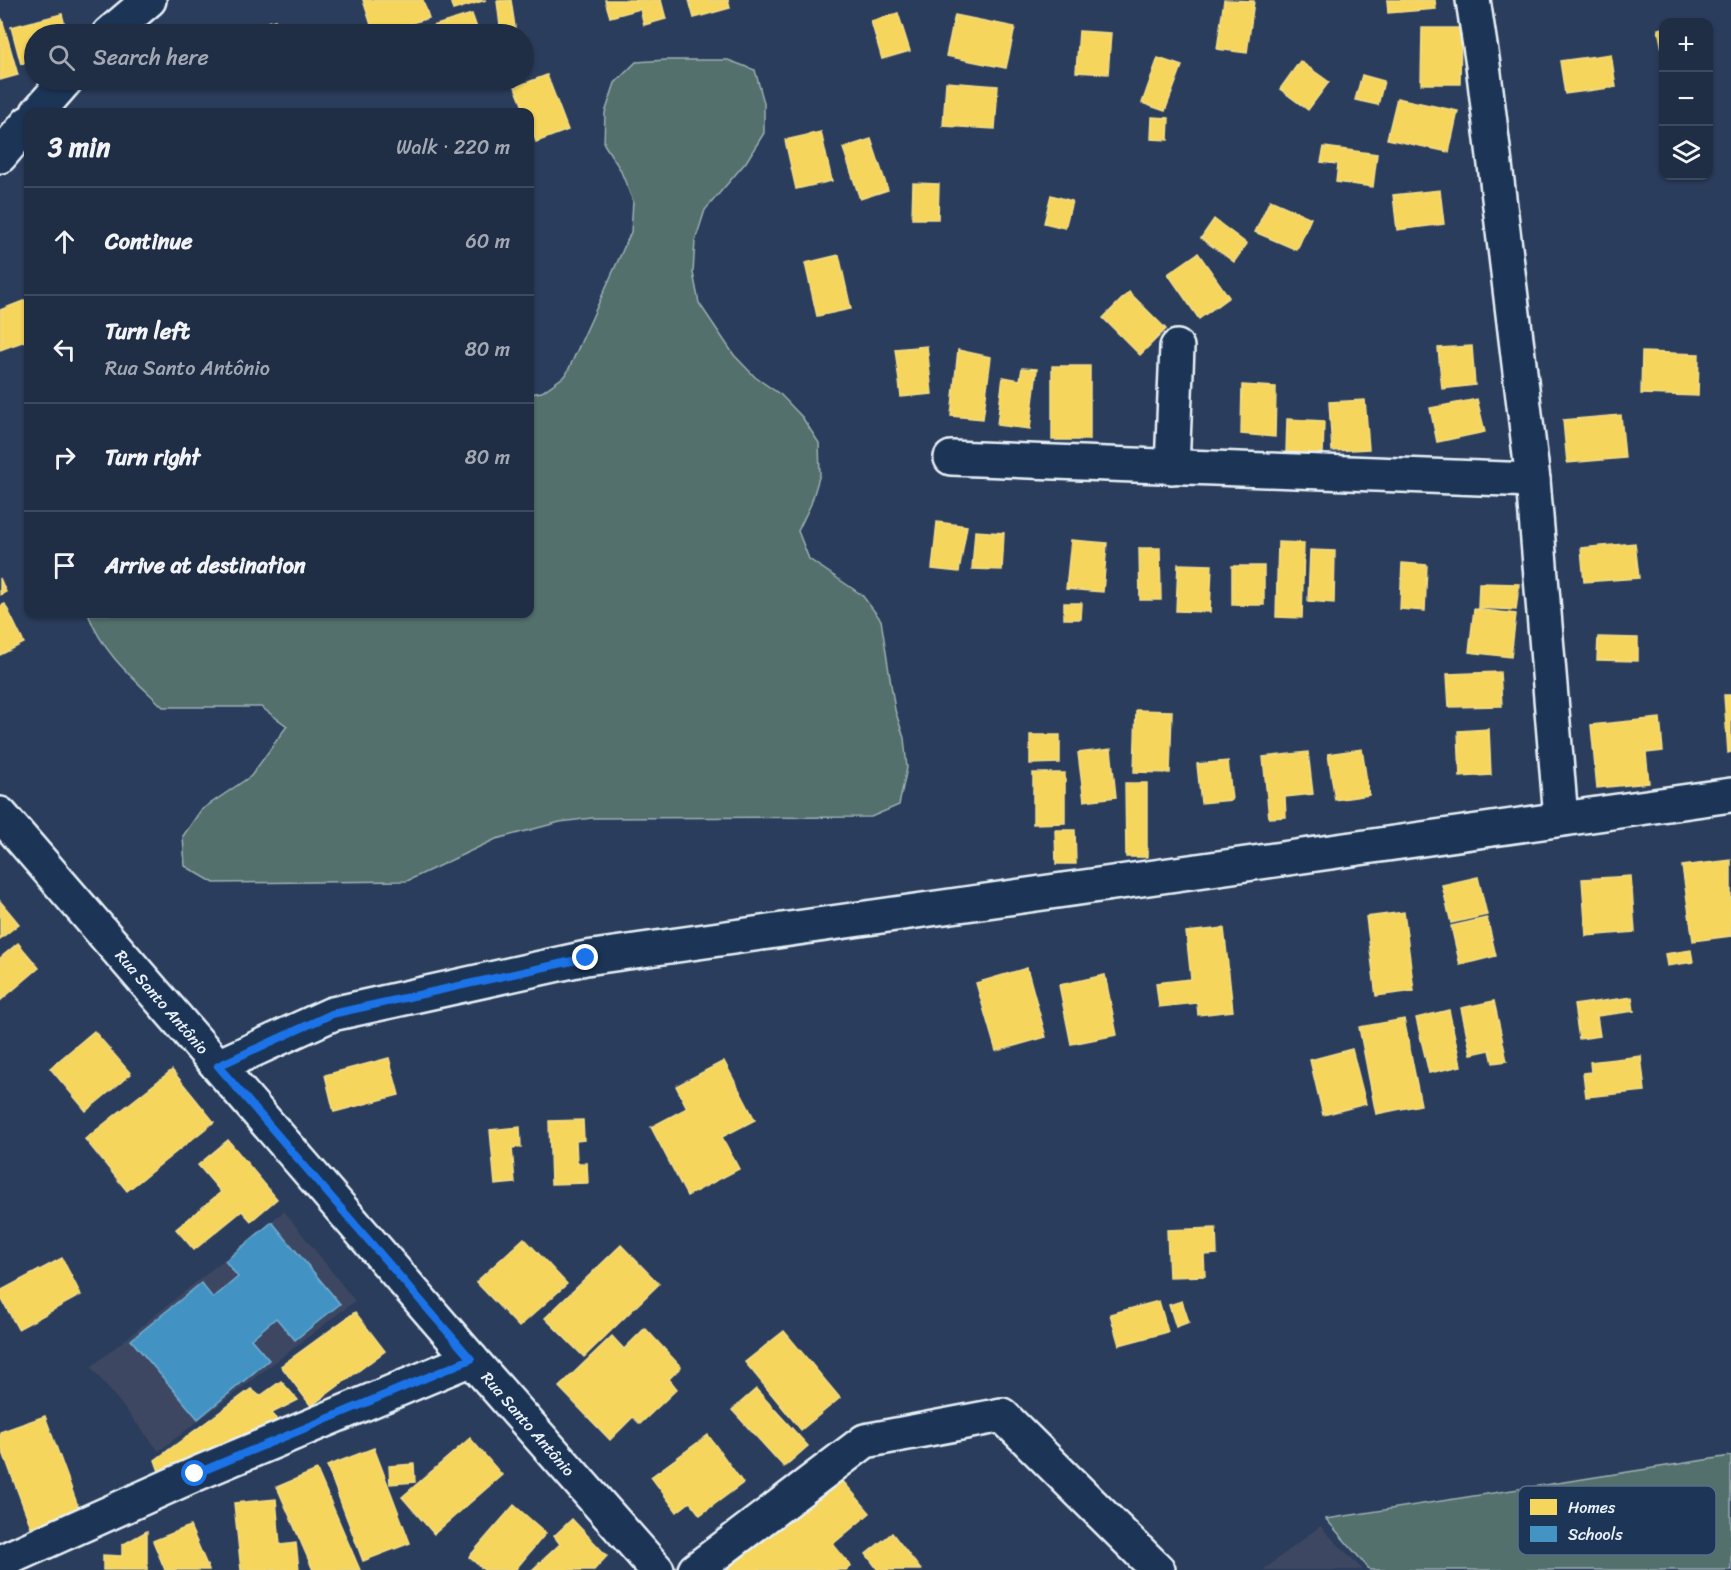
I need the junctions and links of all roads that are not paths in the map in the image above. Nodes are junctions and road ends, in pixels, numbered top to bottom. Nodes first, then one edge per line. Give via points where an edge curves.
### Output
1 (149, 0) edge
2 (1473, 0) edge
3 (121, 24) edge
4 (57, 90) edge
5 (42, 108) edge
6 (24, 128) edge
7 (0, 156) edge
8 (1177, 347) dead end
9 (951, 458) dead end
10 (1172, 467) junction
11 (1533, 480) junction
12 (1731, 795) edge
13 (0, 814) edge
14 (1561, 819) junction
15 (218, 1066) junction
16 (471, 1359) junction
17 (0, 1562) edge
18 (657, 1570) edge
19 (695, 1570) edge
20 (1158, 1570) edge

1 - 3 street
2 - 11 street
4 - 5 street
6 - 7 street
8 - 10 street
9 - 10 street
10 - 11 street
11 - 14 street
12 - 14 street
13 - 15 street, Rua Santo Antônio
14 - 15 street via 586,958 332,1014
15 - 16 street, Rua Santo Antônio
16 - 17 street via 195,1474
16 - 18 street, Rua Santo Antônio
19 - 20 street via 865,1441 1002,1415

